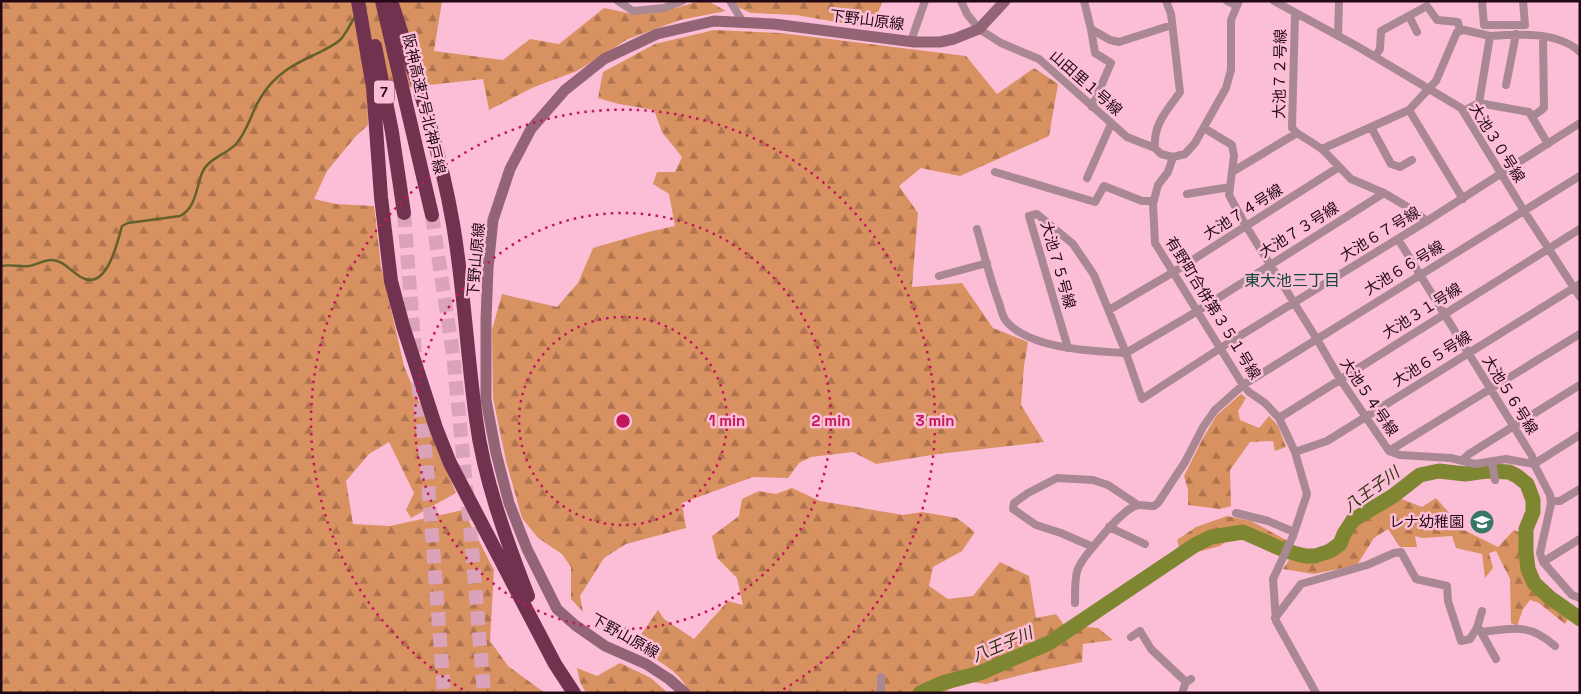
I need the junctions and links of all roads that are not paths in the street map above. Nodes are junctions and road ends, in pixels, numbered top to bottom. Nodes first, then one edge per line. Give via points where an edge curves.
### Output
1 (358, 1) edge
2 (365, 1) edge
3 (382, 1) edge
4 (392, 1) edge
5 (618, 1) edge
6 (682, 1) edge
7 (730, 1) edge
8 (925, 1) edge
9 (1005, 1) edge
10 (1084, 1) edge
11 (1166, 1) edge
12 (1227, 1) edge
13 (1274, 1) edge
14 (1339, 1) edge
15 (1482, 1) edge
16 (1523, 1) edge
17 (962, 2) edge
18 (1238, 3) edge
19 (1295, 14) junction
20 (1409, 16) junction
21 (743, 22) junction
22 (1172, 25) junction
23 (979, 29) junction
24 (1091, 29) junction
25 (1460, 31) junction
26 (1417, 32) dead end
27 (1516, 34) junction
28 (1338, 36) junction
29 (1490, 36) junction
30 (1543, 37) junction
31 (911, 42) junction
32 (1580, 52) edge
33 (1375, 57) junction
34 (1506, 85) dead end
35 (1429, 89) junction
36 (1479, 103) junction
37 (1092, 107) junction
38 (1409, 110) junction
39 (1463, 111) junction
40 (1532, 117) junction
41 (1580, 123) edge
42 (1111, 124) junction
43 (1371, 127) junction
44 (1204, 128) junction
45 (1297, 133) junction
46 (1548, 144) junction
47 (1155, 148) junction
48 (1322, 150) junction
49 (1173, 157) junction
50 (1412, 160) dead end
51 (1340, 167) junction
52 (995, 172) dead end
53 (1232, 172) junction
54 (1501, 174) junction
55 (1580, 176) edge
56 (1087, 178) dead end
57 (1230, 187) junction
58 (1384, 193) junction
59 (1187, 194) dead end
60 (1463, 199) junction
61 (1154, 201) junction
62 (1524, 211) junction
63 (404, 213) tunnel mouth
64 (432, 215) tunnel mouth
65 (1428, 221) junction
66 (1246, 226) junction
67 (978, 229) dead end
68 (1580, 229) edge
69 (1398, 239) junction
70 (1548, 248) junction
71 (987, 263) junction
72 (1270, 264) junction
73 (1172, 272) junction
74 (1420, 274) junction
75 (939, 276) dead end
76 (1577, 286) edge
77 (1580, 297) edge
78 (1294, 303) junction
79 (1108, 310) junction
80 (1196, 312) junction
81 (1444, 315) junction
82 (1580, 334) edge
83 (1316, 338) junction
84 (1068, 348) junction
85 (1220, 350) junction
86 (1126, 353) junction
87 (1468, 353) junction
88 (1340, 380) junction
89 (1243, 385) junction
90 (1580, 385) edge
91 (1491, 389) junction
92 (1142, 399) joint
93 (1365, 416) junction
94 (1280, 418) junction
95 (1514, 427) junction
96 (1580, 435) edge
97 (1389, 451) junction
98 (1295, 452) junction
99 (1460, 461) junction
100 (1492, 463) junction
101 (1534, 464) junction
102 (1495, 480) dead end
103 (1580, 489) edge
104 (1551, 501) junction
105 (1138, 505) junction
106 (1236, 513) dead end
107 (1109, 527) junction
108 (1294, 532) junction
109 (1580, 539) edge
110 (1145, 544) dead end
111 (1093, 547) junction
112 (1544, 562) junction
113 (1580, 590) edge
114 (1576, 597) edge
115 (1075, 602) dead end
116 (1482, 611) dead end
117 (1276, 618) junction
118 (1480, 630) junction
119 (1130, 637) dead end
120 (1555, 646) dead end
121 (1496, 659) dead end
122 (556, 664) junction
123 (881, 678) dead end
124 (574, 693) edge
125 (685, 693) edge
126 (881, 693) edge
127 (1182, 693) edge
128 (1316, 693) edge

1 - 122 highway via 373,87 391,281 403,326 450,463
2 - 63 highway, 7 via 383,84
3 - 64 highway, 阪神高速7号北神戸線 / 7
4 - 122 highway via 447,193 462,286 476,420 486,470 513,557
5 - 6 street via 634,10 664,8
7 - 21 street
8 - 31 street
9 - 23 street, 下野山原線
10 - 24 street
11 - 22 street
12 - 18 street
13 - 19 street, 大池３０号線
14 - 28 street
15 - 16 street via 1484,25 1525,25
17 - 23 street
18 - 44 street via 1231,20 1231,70 1226,88
19 - 28 street, 大池３０号線
19 - 45 street, 大池７２号線 via 1292,128
20 - 25 street via 1427,6 1437,20 1458,22
20 - 26 street
20 - 33 street via 1381,31 1380,49
21 - 31 street, 下野山原線
21 - 125 street, 下野山原線 via 714,21 657,34 604,59 565,90 531,129 510,169 493,220 488,268 486,400 508,503 534,564 557,609 575,625 605,646 646,664
22 - 24 street via 1119,42
22 - 47 street via 1180,92 1158,123
23 - 31 street, 下野山原線 via 940,42
23 - 37 street, 山田里１号線 via 1038,60
24 - 37 street via 1095,53 1111,63
25 - 29 street
25 - 35 street
27 - 29 street
27 - 30 street
27 - 34 street
28 - 33 street, 大池３０号線
29 - 36 street
30 - 32 street via 1574,46
30 - 40 street via 1544,108
33 - 35 street, 大池３０号線
35 - 38 street
35 - 39 street, 大池３０号線
36 - 39 street
36 - 40 street via 1529,112
37 - 42 street, 山田里１号線
38 - 43 street
38 - 60 street
39 - 54 street, 大池３０号線
40 - 46 street
41 - 46 street, 大池６７号線
42 - 47 street, 山田里１号線 via 1127,136
42 - 56 street
43 - 48 street
43 - 50 street via 1391,164 1400,167
44 - 49 street via 1186,154
44 - 53 street, 大池５４号線 via 1232,145
45 - 48 street
45 - 53 street
46 - 54 street, 大池６７号線
47 - 49 street, 山田里１号線 via 1161,154
48 - 51 street
49 - 61 street via 1168,172 1158,185
51 - 58 street via 1351,179
51 - 66 street, 大池７４号線
52 - 61 street via 1094,202 1104,186 1142,201
53 - 57 street, 大池５４号線
54 - 60 street, 大池６７号線
54 - 62 street, 大池３０号線
55 - 62 street, 大池６６号線
57 - 59 street
57 - 66 street, 大池５４号線 via 1229,195
58 - 65 street
58 - 72 street, 大池７３号線
60 - 65 street, 大池６７号線
61 - 73 street, 有野町合併第３５１号線 via 1154,244
62 - 70 street, 大池３０号線
62 - 74 street, 大池６６号線
65 - 69 street, 大池６７号線
66 - 72 street, 大池５４号線
66 - 73 street, 大池７４号線
67 - 71 street
68 - 70 street, 大池３１号線
69 - 74 street, 大池５６号線
69 - 78 street, 大池６７号線
70 - 76 street, 大池３０号線
70 - 81 street, 大池３１号線
71 - 75 street
71 - 84 street via 1005,320 1040,341
72 - 78 street, 大池５４号線
72 - 80 street, 大池７３号線
73 - 79 street, 大池７４号線
73 - 80 street, 有野町合併第３５１号線
74 - 81 street, 大池５６号線
74 - 83 street, 大池６６号線
76 - 77 street, 大池３０号線
76 - 87 street, 大池６５号線
78 - 83 street, 大池５４号線
78 - 85 street, 大池６７号線
79 - 84 street, 大池７５号線 via 1094,275 1072,244 1037,214 1029,216
79 - 86 street, 大池７５号線
80 - 85 street, 有野町合併第３５１号線
80 - 86 street, 大池７３号線
81 - 87 street, 大池５６号線
81 - 88 street, 大池３１号線
82 - 91 street
83 - 88 street, 大池５４号線
83 - 89 street, 大池６６号線
84 - 86 street
85 - 89 street, 有野町合併第３５１号線
85 - 92 street, 大池６７号線
86 - 92 street, 大池７５号線
87 - 91 street, 大池５６号線
87 - 93 street, 大池６５号線
88 - 93 street, 大池５４号線
88 - 94 street, 大池３１号線
89 - 94 street, 有野町合併第３５１号線
89 - 105 street, 大池６６号線 via 1214,410 1158,503 1154,506
90 - 95 street
91 - 95 street, 大池５６号線
91 - 97 street
93 - 97 street, 大池５４号線
93 - 98 street, 大池６５号線 via 1327,441
94 - 98 street, 有野町合併第３５１号線
95 - 99 street
95 - 101 street, 大池５６号線
96 - 101 street
97 - 99 street, 大池５４号線
98 - 108 street, 有野町合併第３５１号線 via 1307,494
99 - 100 street, 大池５４号線
100 - 101 street, 大池５４号線 via 1506,459
100 - 102 street
101 - 104 street
103 - 104 street via 1560,501
104 - 112 street via 1540,553
105 - 107 street
105 - 111 street via 1108,485 1093,480 1057,478 1014,503 1013,509 1036,525
106 - 108 street
107 - 110 street
107 - 111 street
108 - 117 street, 有野町合併第３５１号線 via 1273,580
109 - 112 street
111 - 115 street via 1080,562 1075,575
112 - 114 street
113 - 114 street
116 - 118 street
117 - 118 street via 1301,584 1401,552 1416,579 1446,586 1461,641 1470,639
117 - 128 street, 有野町合併第３５１号線
118 - 120 street via 1518,628 1535,632
118 - 121 street
119 - 127 street via 1140,631 1151,649 1188,680
122 - 124 highway
123 - 126 street

